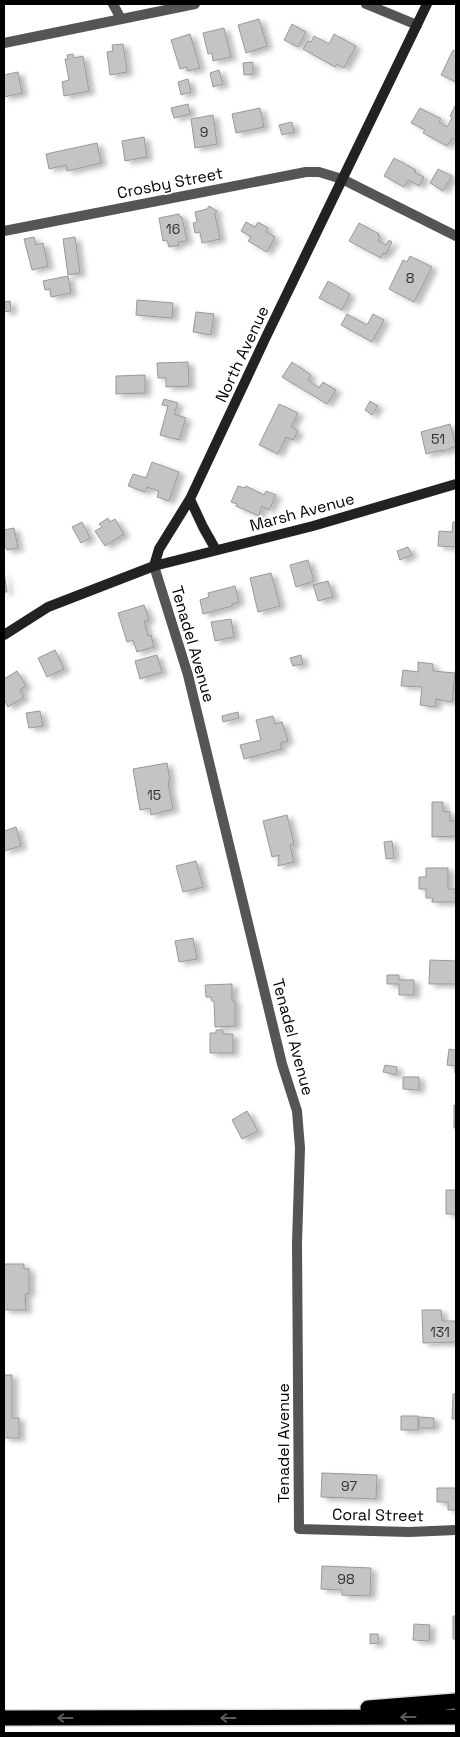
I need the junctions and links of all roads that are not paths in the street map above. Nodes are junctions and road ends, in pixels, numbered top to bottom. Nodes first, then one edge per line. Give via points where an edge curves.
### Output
1 (113, 4) edge
2 (195, 4) edge
3 (366, 4) edge
4 (427, 4) edge
5 (121, 19) junction
6 (417, 25) junction
7 (4, 43) edge
8 (342, 179) junction
9 (4, 231) edge
10 (456, 236) edge
11 (456, 484) edge
12 (190, 499) junction
13 (216, 550) junction
14 (154, 566) junction
15 (4, 635) edge
16 (298, 1529) joint
17 (456, 1530) edge
18 (456, 1701) edge
19 (456, 1717) edge
20 (4, 1718) edge
21 (256, 1718) junction

1 - 5 street
2 - 5 street
3 - 6 street
4 - 6 main road, North Avenue
5 - 7 street
6 - 8 main road, North Avenue
8 - 9 street, Crosby Street via 319,172 293,173
8 - 10 street, Crosby Street
8 - 12 main road, North Avenue
11 - 13 main road, Marsh Avenue via 313,526
12 - 13 main road
12 - 14 main road, North Avenue via 159,550
13 - 14 main road, Marsh Avenue
14 - 15 main road via 48,607
14 - 16 street, Tenadel Avenue via 188,675 282,1064 297,1111 300,1148
16 - 17 street, Coral Street
18 - 21 highway
19 -> 21 highway
21 -> 20 highway

